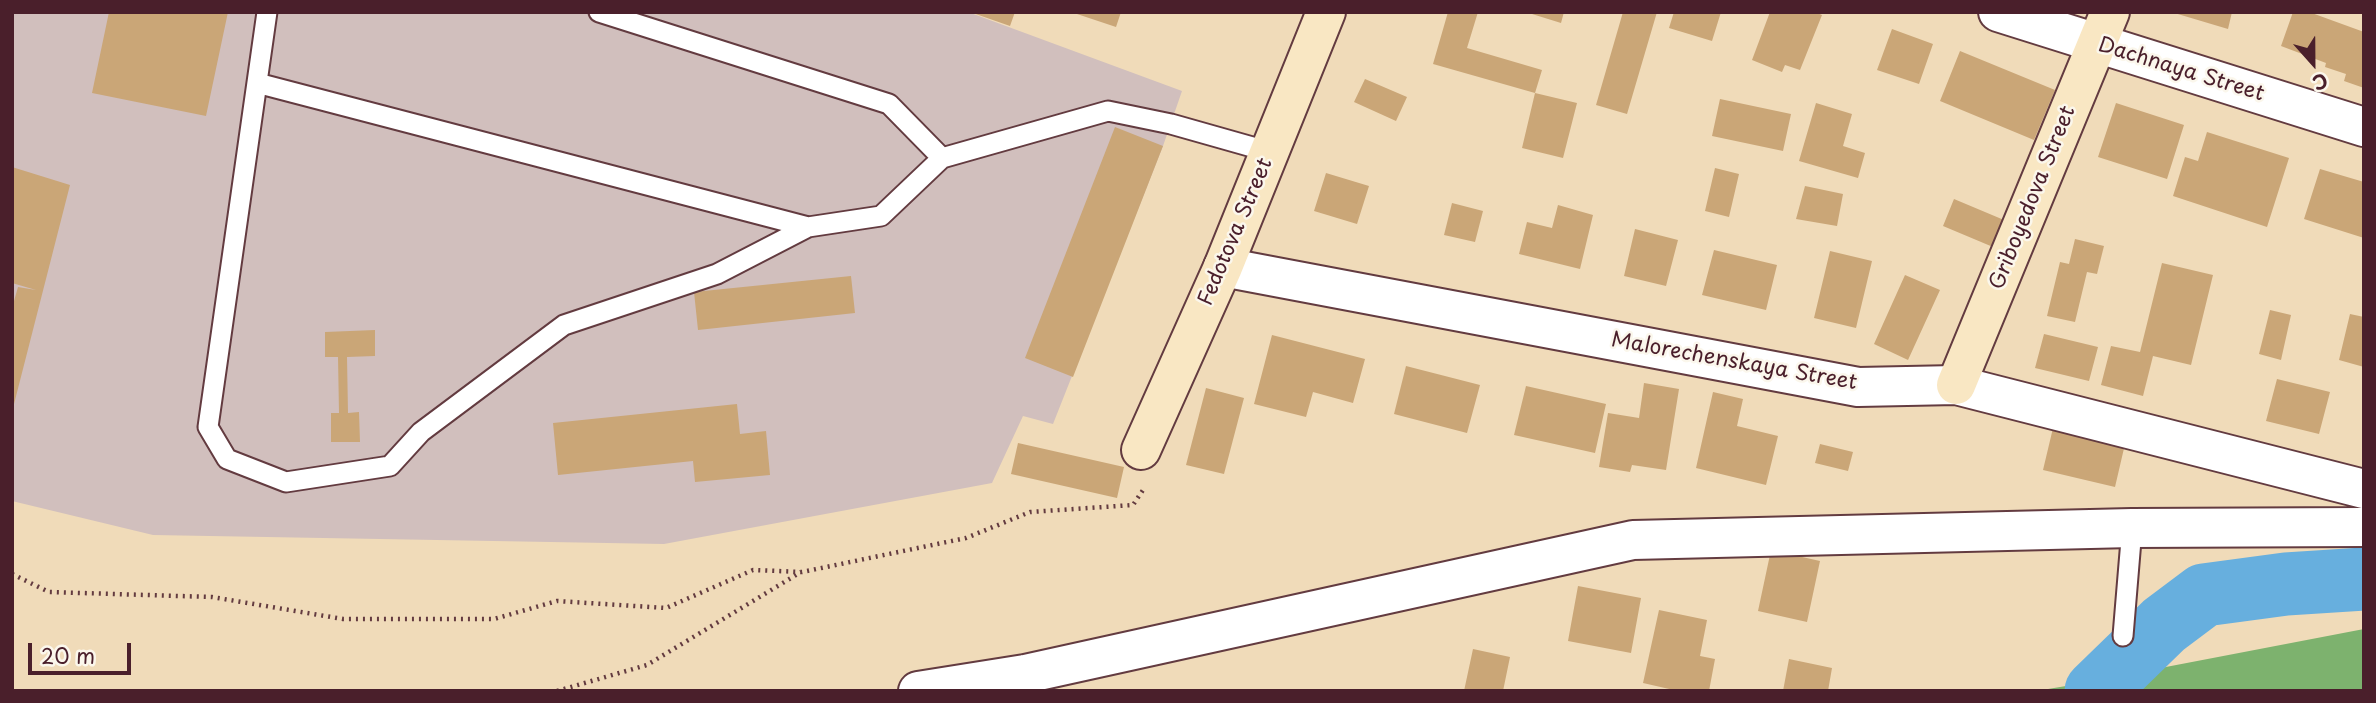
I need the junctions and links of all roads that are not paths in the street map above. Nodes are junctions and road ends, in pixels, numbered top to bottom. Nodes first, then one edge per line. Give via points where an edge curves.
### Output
1 (267, 12) edge
2 (599, 12) edge
3 (1326, 12) edge
4 (1998, 12) edge
5 (2103, 28) edge
6 (257, 83) junction
7 (2364, 127) edge
8 (1269, 152) junction
9 (942, 158) junction
10 (808, 227) junction
11 (1223, 267) junction
12 (1956, 385) junction
13 (1141, 450) road end
14 (2364, 489) edge
15 (2364, 527) edge
16 (2132, 528) junction
17 (2123, 636) dead end
18 (1027, 682) edge
19 (918, 691) edge

1 - 6 lane
2 - 9 lane via 889,104
3 - 8 street, Fedotova Street
4 - 5 street, Dachnaya Street
5 - 7 street, Dachnaya Street
5 - 12 street, Griboyedova Street
6 - 10 lane
6 - 10 lane via 208,427 227,459 286,482 390,466 421,432 564,325 717,274
8 - 9 lane via 1108,111
8 - 11 street, Fedotova Street
9 - 10 lane via 881,216
11 - 12 street, Malorechenskaya Street via 1858,387
11 - 13 street, Fedotova Street
12 - 14 street, Malorechenskaya Street
15 - 16 street
16 - 17 lane
16 - 18 street via 1633,540
18 - 19 street

